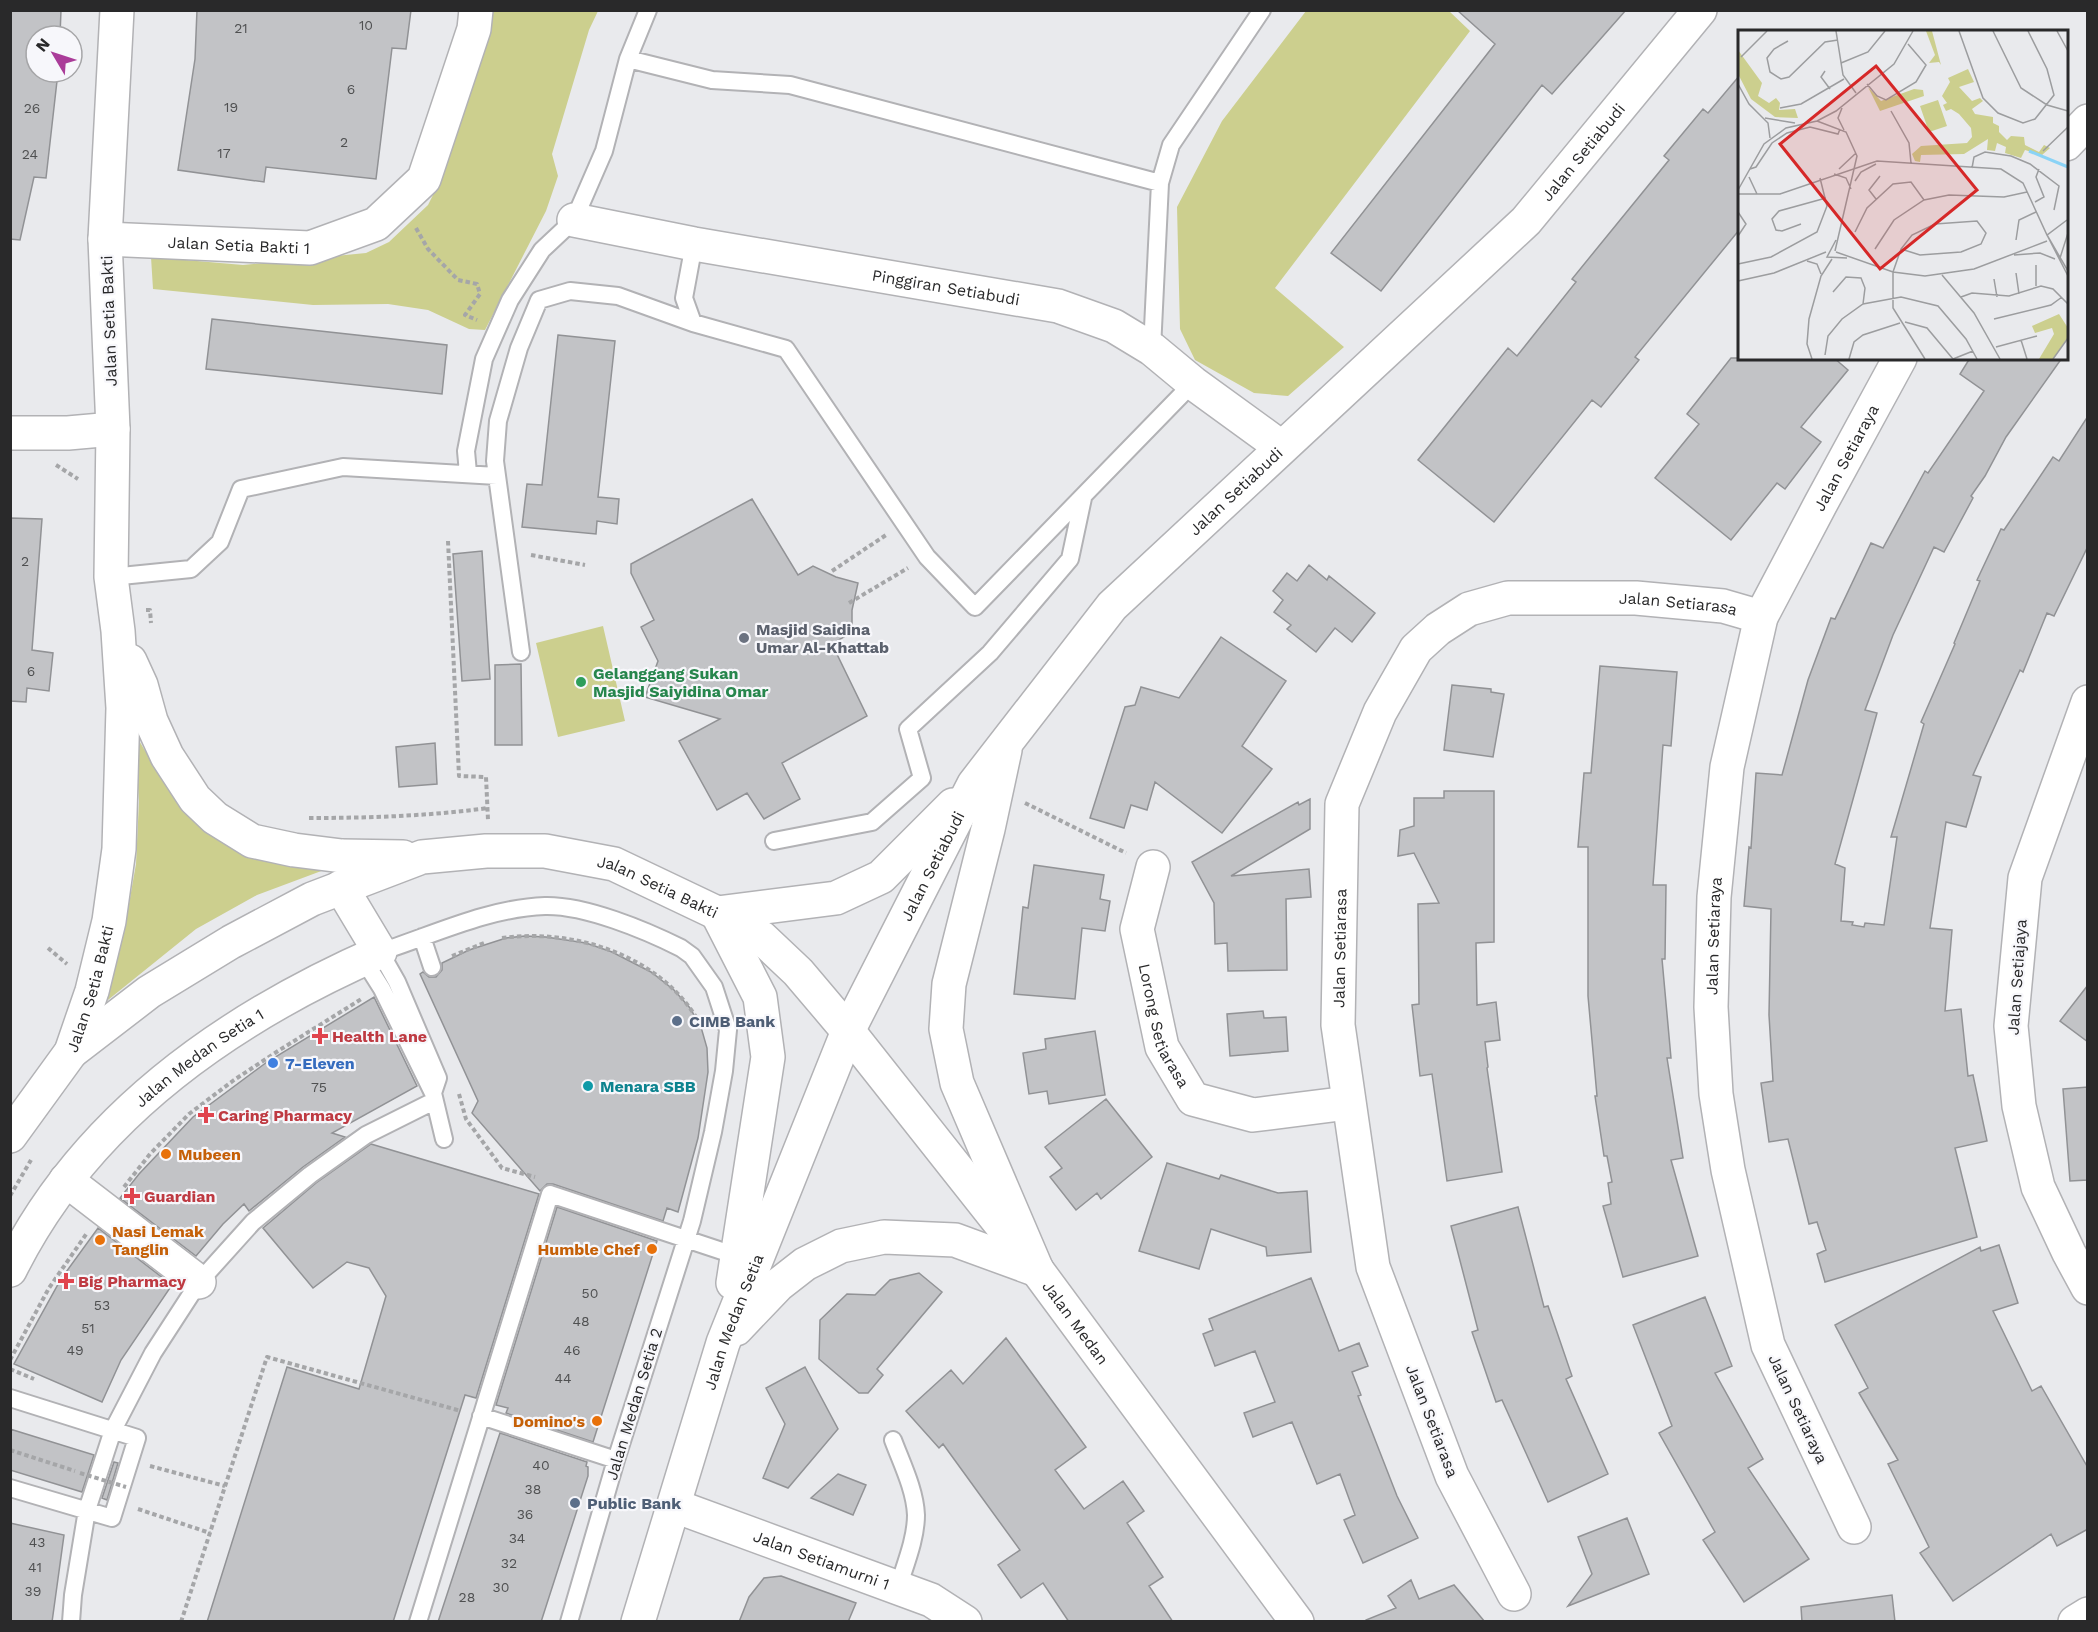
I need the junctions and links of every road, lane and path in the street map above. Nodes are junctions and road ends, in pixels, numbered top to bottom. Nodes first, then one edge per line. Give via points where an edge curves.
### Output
1 (117, 10) edge
2 (476, 10) edge
3 (648, 10) edge
4 (1262, 10) edge
5 (1700, 10) edge
6 (628, 59) junction
7 (2088, 121) edge
8 (2068, 143) edge
9 (1160, 183) junction
10 (400, 202) junction
11 (574, 220) junction
12 (105, 239) junction
13 (694, 244) junction
14 (480, 294) dead end
15 (693, 323) junction
16 (1152, 349) junction
17 (1899, 360) edge
18 (1193, 383) junction
19 (113, 429) junction
20 (10, 433) edge
21 (1281, 447) junction
22 (468, 473) junction
23 (497, 476) junction
24 (1083, 497) junction
25 (904, 523) junction
26 (448, 540) dead end
27 (507, 551) junction
28 (927, 557) junction
29 (585, 565) dead end
30 (832, 571) dead end
31 (111, 577) junction
32 (849, 603) dead end
33 (1761, 617) junction
34 (117, 621) junction
35 (151, 633) dead end
36 (521, 652) dead end
37 (2088, 702) edge
38 (985, 786) junction
39 (487, 799) dead end
40 (488, 808) dead end
41 (300, 818) dead end
42 (774, 841) dead end
43 (422, 857) junction
44 (1153, 867) joint
45 (341, 887) junction
46 (717, 913) junction
47 (422, 937) junction
48 (495, 939) dead end
49 (487, 942) dead end
50 (370, 957) junction
51 (439, 963) joint
52 (367, 996) dead end
53 (702, 1026) dead end
54 (848, 1031) junction
55 (70, 1052) junction
56 (459, 1092) dead end
57 (434, 1097) junction
58 (1348, 1102) junction
59 (466, 1119) dead end
60 (444, 1139) dead end
61 (22, 1145) edge
62 (66, 1180) junction
63 (10, 1196) edge
64 (105, 1211) junction
65 (687, 1239) junction
66 (2078, 1247) edge
67 (737, 1256) junction
68 (10, 1270) edge
69 (1037, 1270) junction
70 (199, 1282) junction
71 (2088, 1288) edge
72 (723, 1344) junction
73 (10, 1360) edge
74 (10, 1398) edge
75 (481, 1416) junction
76 (113, 1430) junction
77 (893, 1440) dead end
78 (10, 1450) edge
79 (616, 1460) junction
80 (144, 1465) dead end
81 (225, 1486) junction
82 (126, 1487) dead end
83 (10, 1488) edge
84 (130, 1506) dead end
85 (675, 1506) junction
86 (87, 1510) junction
87 (1854, 1527) dead end
88 (210, 1533) junction
89 (898, 1588) junction
90 (1514, 1594) dead end
91 (925, 1611) edge
92 (2088, 1614) edge
93 (71, 1622) edge
94 (181, 1622) edge
95 (418, 1622) edge
96 (569, 1622) edge
97 (638, 1622) edge
98 (966, 1622) edge
99 (1297, 1622) edge
100 (2074, 1622) edge

1 - 12 street, Jalan Setia Bakti
2 - 10 street, Jalan Setia Bakti 1 via 474,29 424,179
3 - 6 lane
4 - 9 lane via 1171,144
5 - 21 street, Jalan Setiabudi via 1526,221
6 - 9 lane via 712,80 790,85
6 - 11 lane via 604,152
7 - 8 street
9 - 16 lane
10 - 12 street, Jalan Setia Bakti 1 via 376,224 310,248
10 - 14 path via 428,249 458,280 477,284
11 - 13 street, Pinggiran Setiabudi
11 - 22 lane via 542,250 510,300 484,359 466,451
12 - 19 street, Jalan Setia Bakti
13 - 15 lane via 684,298
13 - 16 street, Pinggiran Setiabudi via 1058,306 1114,326
15 - 23 lane via 618,296 570,291 539,300 519,348 498,421
15 - 25 lane via 786,349
16 - 18 street, Pinggiran Setiabudi
17 - 33 street, Jalan Setiaraya
18 - 21 street, Pinggiran Setiabudi
18 - 24 lane
19 - 20 street
19 - 31 street, Jalan Setia Bakti
21 - 38 street, Jalan Setiabudi via 1112,606 1006,742
22 - 23 lane
22 - 31 lane via 343,467 241,489 220,542 191,569
23 - 27 lane
24 - 28 lane via 975,607
24 - 42 lane via 1070,559 990,653 908,729 922,778 872,822
25 - 28 lane
25 - 30 path
26 - 39 path via 459,776 486,777
27 - 29 path
27 - 36 lane
28 - 32 path
31 - 34 street, Jalan Setia Bakti
33 - 58 street, Jalan Setiarasa via 1723,606 1636,598 1508,597 1469,609 1416,649 1380,712 1342,804 1338,1025
33 - 87 street, Jalan Setiaraya via 1727,767 1714,897 1711,1007 1716,1094 1728,1170 1768,1345
34 - 35 path via 150,610
34 - 43 street, Jalan Setia Bakti via 167,756 195,799 215,818 252,841 294,850 342,856
34 - 55 street, Jalan Setia Bakti via 123,708 119,849 109,921 92,991
37 - 66 street, Jalan Setiajaya via 2025,878 2011,1026 2019,1106 2038,1187
38 - 44 path
38 - 46 street via 881,877 836,898
38 - 54 street, Jalan Setiabudi
38 - 69 street via 949,984 946,1029 957,1083
40 - 41 path via 366,818
43 - 45 street, Jalan Setia Bakti
43 - 46 street, Jalan Setia Bakti via 545,851 614,864
44 - 58 street, Lorong Setiarasa via 1137,929 1162,1047 1193,1099 1253,1115
45 - 50 street
45 - 55 street, Jalan Setia Bakti via 231,942 149,992
46 - 54 street, Jalan Setia Bakti via 762,938 798,972
46 - 67 street via 760,998 768,1057
47 - 50 lane, Jalan Medan Setia 2
47 - 51 lane
47 - 65 lane, Jalan Medan Setia 2 via 484,917 546,906 600,916 667,941 692,956 714,987 728,1030 713,1132
48 - 53 path via 544,936 612,950 651,971 682,996
49 - 51 path
50 - 57 lane via 397,982 438,1078
50 - 62 street, Jalan Medan Setia 1 via 275,1005 184,1063 103,1137
52 - 64 path via 278,1050 189,1114 150,1154
54 - 69 street, Jalan Medan
54 - 72 street, Jalan Medan Setia
55 - 61 street
56 - 59 path
57 - 60 lane
57 - 70 lane via 366,1135 310,1175 253,1222
58 - 90 street, Jalan Setiarasa via 1374,1267 1452,1476
61 - 63 path
62 - 64 street
62 - 68 street, Jalan Medan Setia 1 via 27,1236
64 - 70 street
64 - 73 path via 49,1288
65 - 67 lane
65 - 75 lane via 550,1194
65 - 79 lane, Jalan Medan Setia 2
66 - 71 street, Jalan Setiajaya
67 - 72 street
69 - 72 street via 955,1240 884,1237 841,1246 805,1264 778,1285
69 - 99 street, Jalan Medan
70 - 76 lane via 153,1353
72 - 85 street, Jalan Medan Setia
74 - 76 lane
75 - 79 lane
75 - 81 path via 267,1357
75 - 95 lane
76 - 86 lane
76 - 86 lane via 137,1438 112,1518
77 - 89 lane via 912,1492 916,1517
78 - 82 path, bridge
79 - 96 lane, Jalan Medan Setia 2
80 - 81 path
81 - 88 path
83 - 86 lane
84 - 88 path
85 - 89 street, Jalan Setiamurni 1
85 - 97 street, Jalan Medan Setia
86 - 93 lane
88 - 94 path
89 - 91 street, Jalan Setiamurni 1
91 - 98 street, Jalan Setiamurni 1
92 - 100 street

